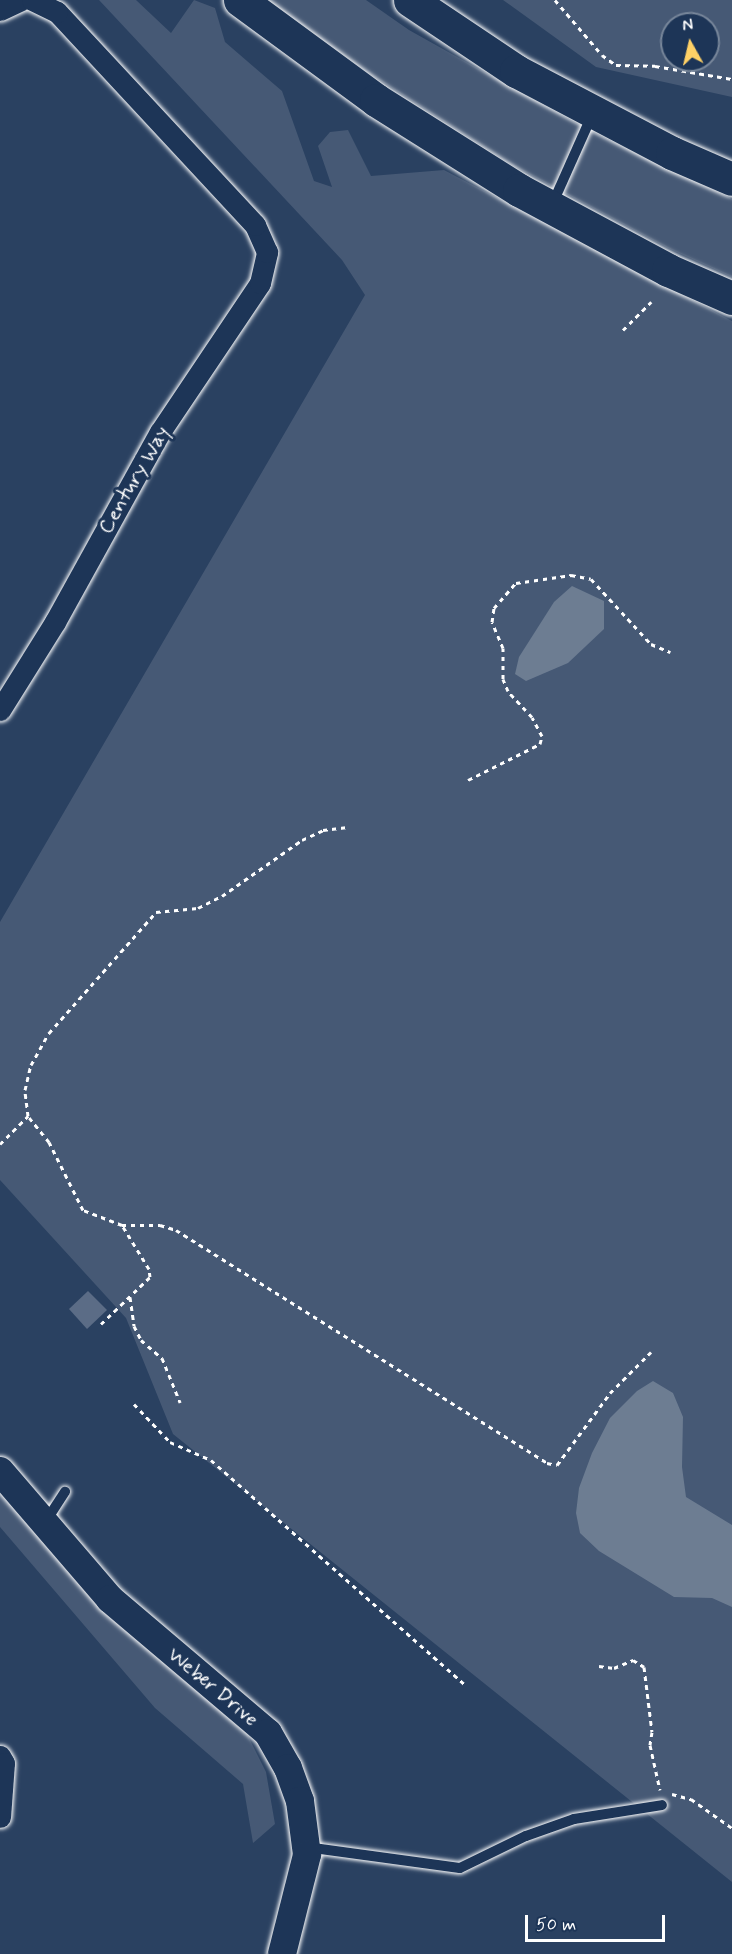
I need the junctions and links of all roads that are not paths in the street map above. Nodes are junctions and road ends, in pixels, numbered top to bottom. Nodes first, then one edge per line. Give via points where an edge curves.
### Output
1 (21, 0) edge
2 (32, 0) edge
3 (240, 0) edge
4 (410, 0) edge
5 (0, 10) edge
6 (594, 112) junction
7 (732, 179) edge
8 (551, 207) junction
9 (732, 298) edge
10 (0, 710) edge
11 (0, 1471) edge
12 (65, 1492) dead end
13 (47, 1519) junction
14 (2, 1759) edge
15 (662, 1805) dead end
16 (0, 1817) edge
17 (306, 1847) junction
18 (282, 1954) edge

1 - 5 street
2 - 10 street, Century Way via 57,12 89,46 255,225 267,252 260,283 160,432 55,622
3 - 8 highway via 376,100
4 - 6 highway via 516,71
6 - 7 highway
6 - 8 lane
8 - 9 highway via 668,270
11 - 13 street, Weber Drive
12 - 13 lane
13 - 17 street, Weber Drive via 110,1599 268,1733 288,1768 300,1801
14 - 16 street
15 - 17 lane via 574,1820 526,1836 460,1868
17 - 18 street, Weber Drive via 296,1909

